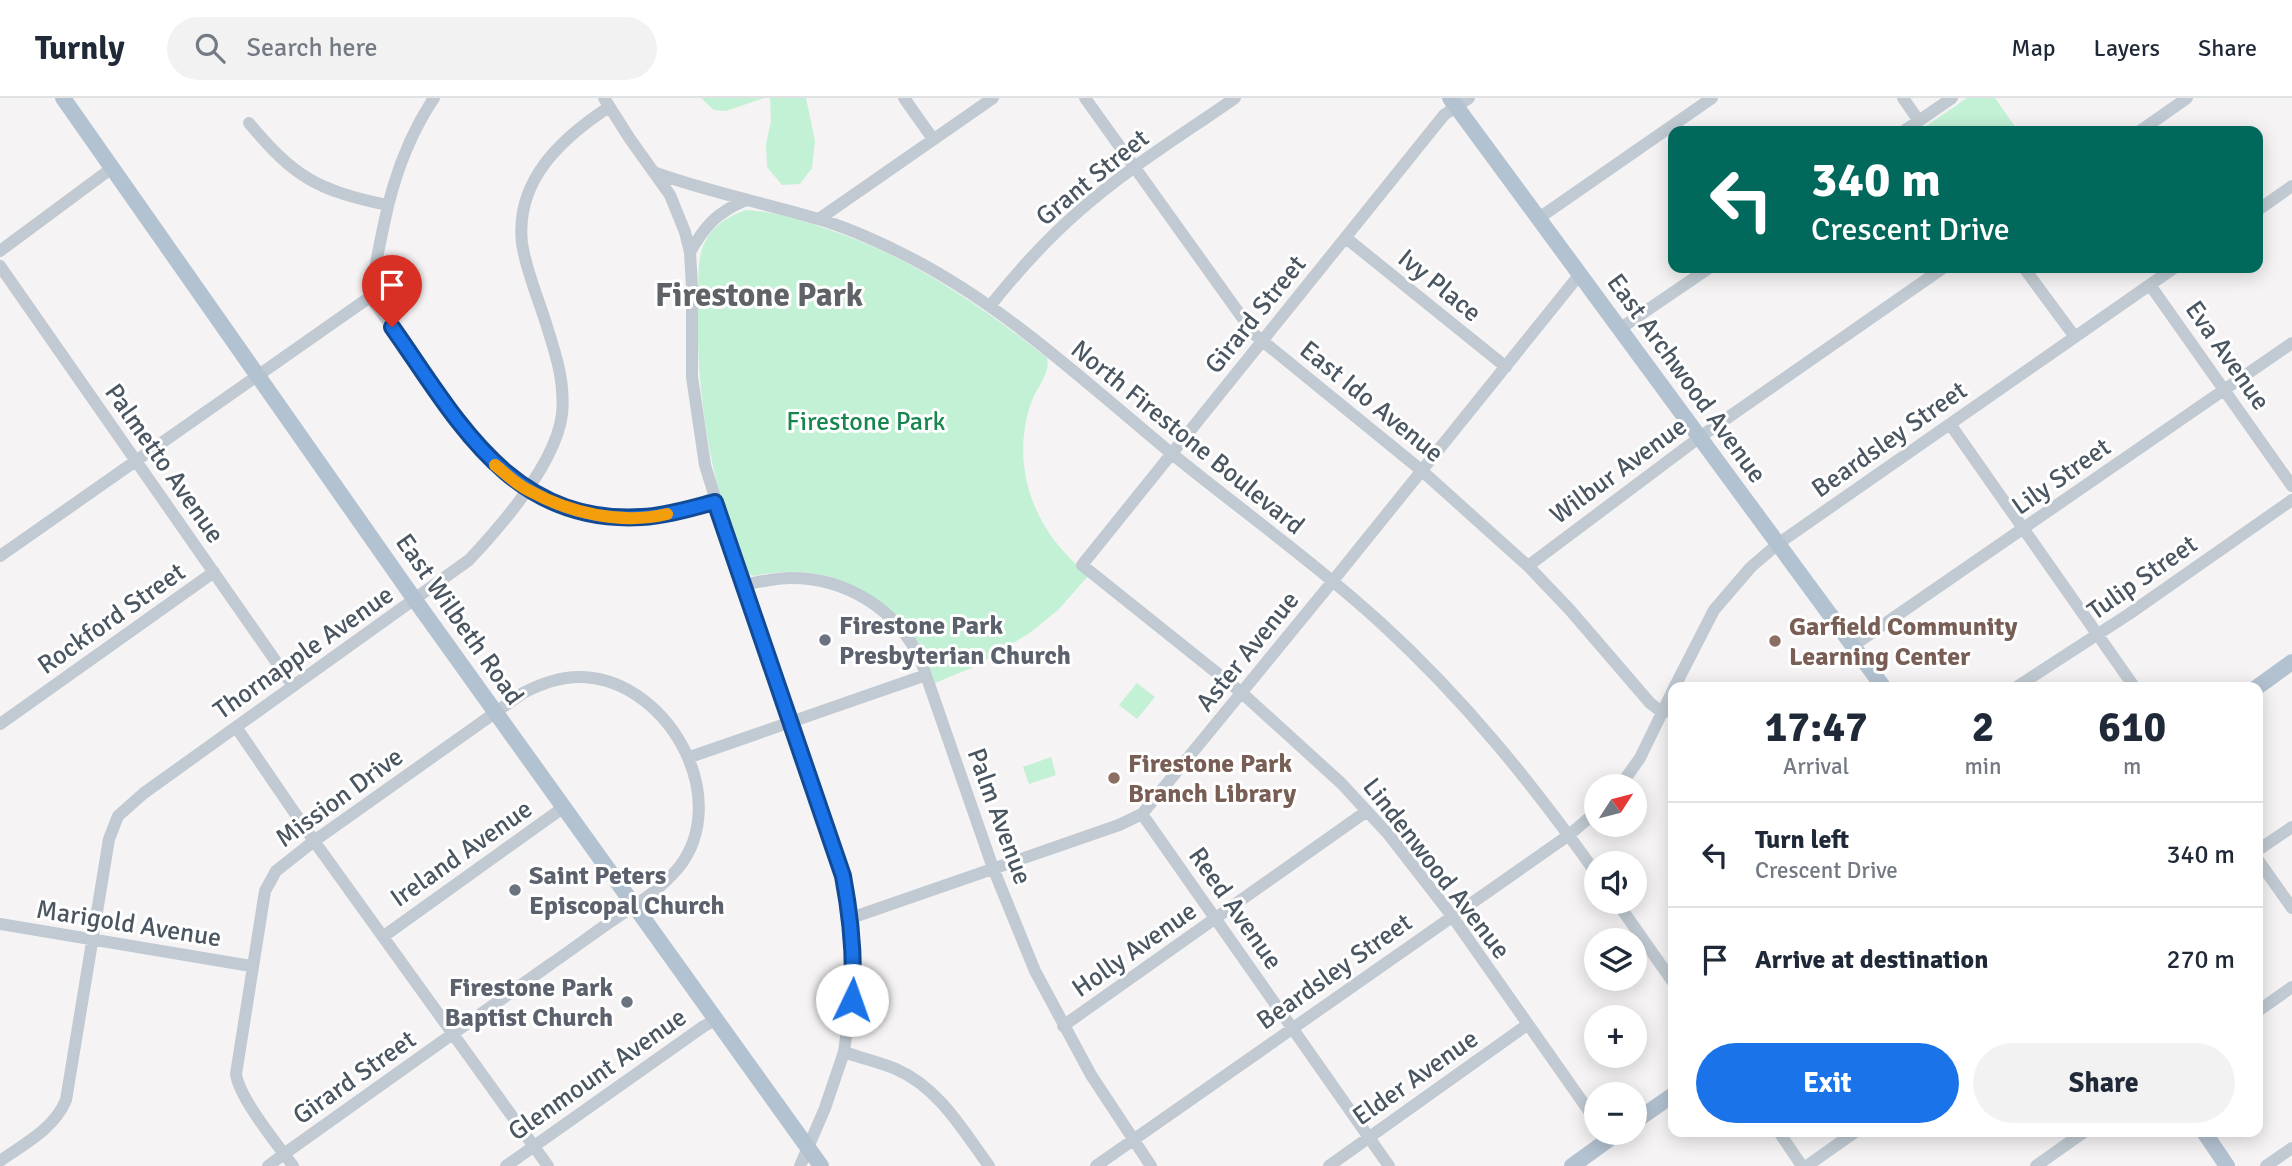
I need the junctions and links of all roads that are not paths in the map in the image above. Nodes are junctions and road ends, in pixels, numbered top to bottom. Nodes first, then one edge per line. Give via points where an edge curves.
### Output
1 (63, 98) edge
2 (434, 98) edge
3 (904, 98) edge
4 (993, 98) edge
5 (1085, 98) edge
6 (1235, 98) edge
7 (1712, 98) edge
8 (1903, 98) edge
9 (1952, 98) edge
10 (2187, 98) edge
11 (1458, 101) edge
12 (607, 103) edge
13 (1919, 121) junction
14 (249, 123) dead end
15 (1672, 126) edge
16 (1912, 126) edge
17 (2147, 126) edge
18 (1668, 129) edge
19 (933, 139) junction
20 (112, 168) junction
21 (1135, 168) junction
22 (656, 173) junction
23 (2292, 186) edge
24 (744, 201) junction
25 (387, 205) junction
26 (2263, 206) edge
27 (1539, 218) junction
28 (819, 219) junction
29 (1346, 238) junction
30 (0, 251) edge
31 (690, 252) junction
32 (0, 267) edge
33 (1702, 273) edge
34 (1936, 273) edge
35 (2028, 273) edge
36 (2167, 273) edge
37 (1580, 274) junction
38 (2150, 285) junction
39 (370, 297) junction
40 (990, 306) junction
41 (1621, 328) junction
42 (2075, 337) junction
43 (1262, 341) junction
44 (2292, 343) edge
45 (1506, 367) junction
46 (258, 375) junction
47 (2224, 390) junction
48 (1950, 424) junction
49 (1700, 437) junction
50 (1172, 454) junction
51 (136, 460) junction
52 (1422, 470) junction
53 (2292, 486) edge
54 (527, 490) junction
55 (2292, 500) edge
56 (715, 502) junction
57 (2025, 530) junction
58 (1779, 543) junction
59 (0, 556) edge
60 (1082, 565) joint
61 (1528, 566) junction
62 (214, 572) junction
63 (1332, 582) junction
64 (743, 585) junction
65 (415, 600) junction
66 (2097, 635) junction
67 (1854, 645) junction
68 (2292, 663) edge
69 (926, 675) junction
70 (1678, 682) edge
71 (1880, 682) edge
72 (2024, 682) edge
73 (2131, 682) edge
74 (2263, 683) edge
75 (293, 686) junction
76 (1242, 692) junction
77 (1668, 702) edge
78 (496, 713) junction
79 (1663, 713) junction
80 (790, 723) junction
81 (0, 724) edge
82 (236, 727) junction
83 (690, 757) junction
84 (1629, 774) edge
85 (564, 807) junction
86 (1367, 811) junction
87 (1142, 814) junction
88 (1584, 822) edge
89 (2292, 827) edge
90 (1569, 835) junction
91 (314, 841) junction
92 (2263, 847) edge
93 (1584, 856) edge
94 (2263, 867) edge
95 (993, 868) junction
96 (635, 906) junction
97 (2292, 908) edge
98 (1625, 914) edge
99 (1452, 916) junction
100 (851, 919) junction
101 (1215, 920) junction
102 (0, 924) edge
103 (384, 936) junction
104 (93, 941) junction
105 (251, 966) junction
106 (1668, 975) edge
107 (2292, 987) edge
108 (2263, 1007) edge
109 (716, 1020) junction
110 (1527, 1025) junction
111 (1063, 1026) junction
112 (1292, 1028) junction
113 (453, 1034) junction
114 (844, 1052) junction
115 (1668, 1098) edge
116 (1584, 1104) edge
117 (1647, 1113) edge
118 (1783, 1137) edge
119 (1848, 1137) edge
120 (2077, 1137) edge
121 (2207, 1137) edge
122 (1369, 1138) junction
123 (1133, 1140) junction
124 (1598, 1145) edge
125 (534, 1146) junction
126 (809, 1148) junction
127 (2292, 1148) edge
128 (284, 1154) junction
129 (0, 1161) edge
130 (268, 1166) edge
131 (293, 1166) edge
132 (506, 1166) edge
133 (548, 1166) edge
134 (800, 1166) edge
135 (821, 1166) edge
136 (989, 1166) edge
137 (1096, 1166) edge
138 (1152, 1166) edge
139 (1329, 1166) edge
140 (1389, 1166) edge
141 (1572, 1166) edge
142 (1805, 1166) edge
143 (2036, 1166) edge
144 (2227, 1166) edge
145 (2266, 1166) edge

1 - 20 main road, East Wilbeth Road
2 - 25 street via 409,142
3 - 19 street
4 - 19 street
5 - 21 street, East Ido Avenue
6 - 21 street, Grant Street
7 - 15 street
8 - 13 street
9 - 13 street
10 - 17 street
11 - 27 main road, East Archwood Avenue
11 - 29 street, Girard Street
12 - 22 street
12 - 54 street, Thornapple Avenue via 566,139 540,170 525,203 521,224 524,253 558,363 563,398 553,443
13 - 16 street
14 - 25 street via 278,158 312,182
18 - 27 street
19 - 28 street
20 - 30 street
20 - 46 main road, East Wilbeth Road
21 - 40 street, Grant Street via 1061,227
21 - 43 street, East Ido Avenue
22 - 24 street, North Firestone Boulevard
22 - 31 street via 679,211
23 - 26 street
24 - 28 street, North Firestone Boulevard
24 - 31 street via 713,219
25 - 39 street
27 - 37 main road, East Archwood Avenue
28 - 40 street, North Firestone Boulevard via 921,263
29 - 43 street, Girard Street
29 - 45 street, Ivy Place
31 - 56 street via 692,377
32 - 51 street, Palmetto Avenue
33 - 41 street
34 - 49 street, Wilbur Avenue
35 - 42 street
36 - 38 street, Beardsley Street
37 - 41 main road, East Archwood Avenue
37 - 45 street, Aster Avenue
38 - 42 street, Beardsley Street
38 - 47 street, Eva Avenue
39 - 46 street
39 - 54 street via 469,436 495,465
40 - 50 street, North Firestone Boulevard
41 - 49 main road, East Archwood Avenue
42 - 48 street, Beardsley Street
43 - 50 street, Girard Street
43 - 52 street, East Ido Avenue
44 - 47 street, Lily Street
45 - 52 street, Aster Avenue
46 - 51 street
46 - 65 main road, East Wilbeth Road
47 - 53 street, Eva Avenue
47 - 57 street, Lily Street
48 - 57 street
48 - 58 street, Beardsley Street
49 - 58 main road, East Archwood Avenue
49 - 61 street, Wilbur Avenue
50 - 60 street, Girard Street
50 - 63 street, North Firestone Boulevard
51 - 59 street
51 - 62 street, Palmetto Avenue
52 - 61 street, East Ido Avenue
52 - 63 street, Aster Avenue
54 - 56 street via 585,512 618,517 660,515
54 - 65 street, Thornapple Avenue via 469,560
55 - 66 street, Tulip Street
56 - 64 street
57 - 66 street
57 - 67 street, Lily Street
58 - 67 main road, East Archwood Avenue
58 - 70 street, Beardsley Street via 1714,610
60 - 76 street, Lindenwood Avenue
61 - 79 street, East Ido Avenue
62 - 75 street, Palmetto Avenue
62 - 81 street, Rockford Street
63 - 76 street, Aster Avenue
63 - 90 street, North Firestone Boulevard via 1469,710
64 - 69 street, Palm Avenue via 792,578 852,591 899,625
64 - 80 street
65 - 75 street, Thornapple Avenue
65 - 78 main road, East Wilbeth Road
66 - 72 street, Tulip Street
66 - 73 street
67 - 71 main road, East Archwood Avenue
68 - 74 main road
69 - 80 street
69 - 95 street, Palm Avenue
75 - 82 street, Thornapple Avenue
76 - 86 street, Lindenwood Avenue
76 - 87 street, Aster Avenue
77 - 79 street, Beardsley Street
78 - 83 street, Mission Drive via 541,684 574,677 598,679 644,701
78 - 85 main road, East Wilbeth Road
78 - 91 street, Mission Drive
79 - 84 street, Beardsley Street
80 - 83 street
80 - 100 street via 836,852
82 - 91 street
82 - 104 street, Thornapple Avenue via 118,816 109,839
83 - 96 street, Girard Street via 699,800 697,830 675,872
85 - 96 main road, East Wilbeth Road
85 - 103 street, Ireland Avenue
86 - 99 street, Lindenwood Avenue
86 - 101 street, Holly Avenue
87 - 95 street, Aster Avenue
87 - 101 street, Reed Avenue
88 - 90 street, Beardsley Street
89 - 92 street
90 - 93 street, North Firestone Boulevard
90 - 99 street, Beardsley Street
91 - 103 street
91 - 105 street, Mission Drive via 267,883
94 - 97 street
95 - 100 street, Aster Avenue
95 - 111 street, Palm Avenue
96 - 109 main road, East Wilbeth Road
96 - 113 street, Girard Street
98 - 106 street
99 - 110 street, Lindenwood Avenue
99 - 112 street, Beardsley Street
100 - 114 street via 853,984
101 - 111 street, Holly Avenue
101 - 112 street, Reed Avenue
102 - 104 street, Marigold Avenue
103 - 113 street
104 - 105 street, Marigold Avenue
104 - 129 street, Thornapple Avenue via 63,1109 49,1126
105 - 128 street, Mission Drive via 237,1082
107 - 108 street
109 - 125 street, Glenmount Avenue
109 - 126 main road, East Wilbeth Road
110 - 116 street, Lindenwood Avenue
110 - 122 street, Elder Avenue
111 - 123 street, Palm Avenue
112 - 122 street, Reed Avenue
112 - 123 street, Beardsley Street
113 - 125 street
113 - 128 street, Girard Street
114 - 126 street
114 - 136 street via 896,1069 922,1084 953,1115
115 - 117 main road
118 - 142 street
119 - 142 street
120 - 143 street
121 - 144 main road
122 - 139 street, Elder Avenue
122 - 140 street, Reed Avenue
123 - 137 street, Beardsley Street
123 - 138 street, Palm Avenue
124 - 141 main road
125 - 132 street, Glenmount Avenue
125 - 133 street
126 - 134 street
126 - 135 main road, East Wilbeth Road
127 - 145 street
128 - 130 street, Girard Street
128 - 131 street, Mission Drive

